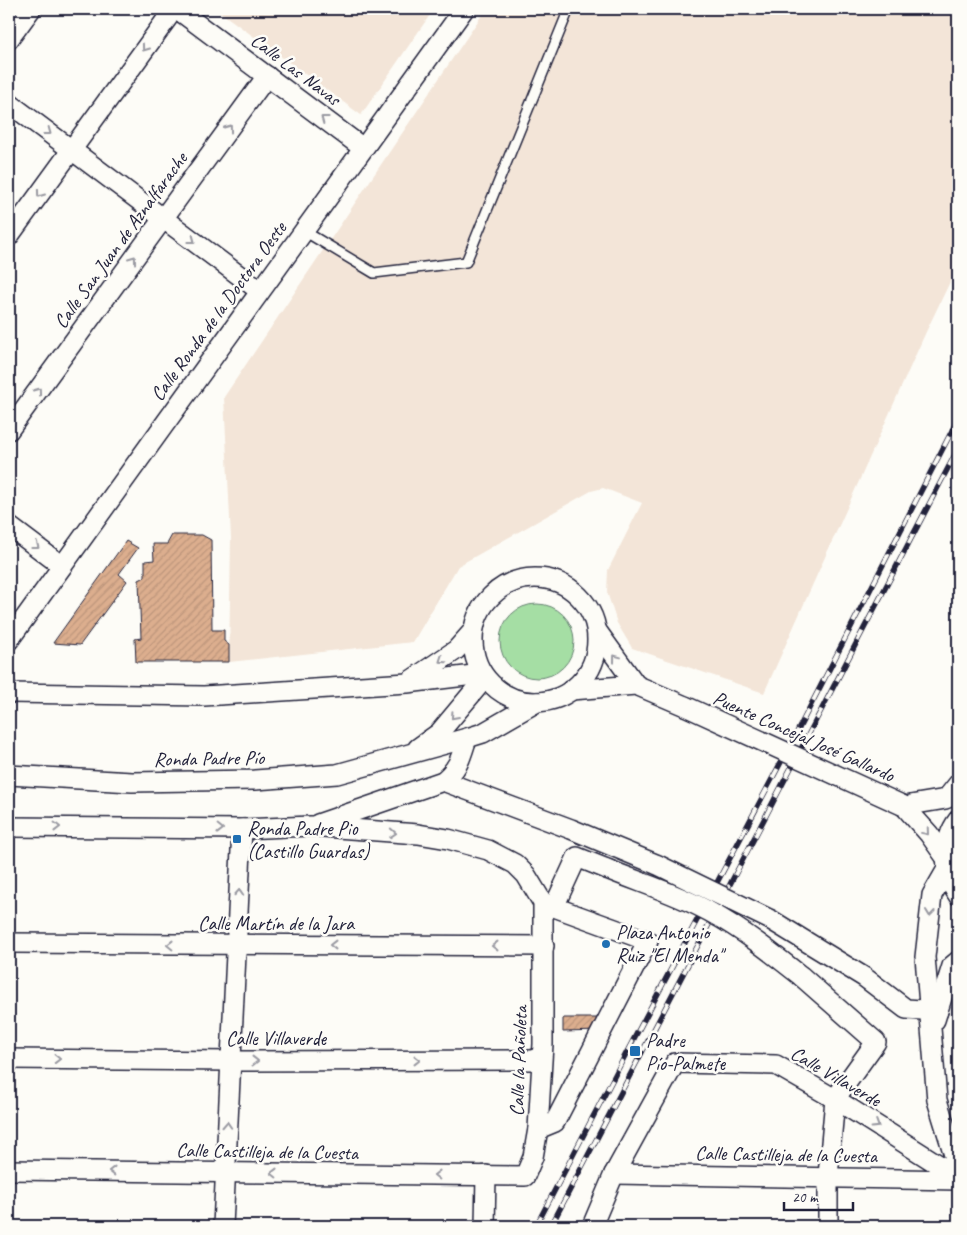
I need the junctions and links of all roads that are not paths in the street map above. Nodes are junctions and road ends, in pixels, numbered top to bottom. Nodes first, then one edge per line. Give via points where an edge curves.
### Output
1 (31, 9) edge
2 (176, 9) edge
3 (464, 9) edge
4 (569, 9) edge
5 (9, 39) edge
6 (267, 76) junction
7 (9, 103) edge
8 (363, 148) junction
9 (71, 150) junction
10 (163, 218) junction
11 (304, 231) junction
12 (9, 236) edge
13 (260, 291) junction
14 (9, 430) edge
15 (9, 526) edge
16 (62, 566) junction
17 (597, 631) junction
18 (472, 632) junction
19 (9, 640) edge
20 (484, 676) junction
21 (407, 683) junction
22 (636, 685) junction
23 (571, 690) junction
24 (9, 693) edge
25 (537, 702) junction
26 (467, 738) junction
27 (407, 756) junction
28 (9, 775) edge
29 (443, 781) junction
30 (954, 796) edge
31 (904, 806) junction
32 (958, 820) edge
33 (310, 826) junction
34 (9, 827) edge
35 (242, 829) junction
36 (947, 864) junction
37 (958, 895) edge
38 (549, 905) junction
39 (9, 943) edge
40 (237, 945) junction
41 (544, 946) junction
42 (958, 961) edge
43 (934, 1017) junction
44 (542, 1054) junction
45 (9, 1059) edge
46 (231, 1061) junction
47 (835, 1099) junction
48 (538, 1129) junction
49 (958, 1168) edge
50 (9, 1170) edge
51 (225, 1173) junction
52 (614, 1174) junction
53 (486, 1176) junction
54 (525, 1176) joint
55 (828, 1176) junction
56 (958, 1178) edge
57 (222, 1226) edge
58 (485, 1226) edge
59 (592, 1226) edge
60 (828, 1226) edge

1 - 5 street
2 - 6 street, Calle Las Navas
2 -> 9 street
3 - 8 street, Calle Ronda de la Doctora Oeste
4 - 11 lane via 466,262 374,273
8 -> 6 street, Calle Las Navas
10 -> 6 street, Calle San Juan de Aznalfarache
7 -> 9 street
8 - 11 street, Calle Ronda de la Doctora Oeste
9 - 10 street
9 -> 12 street
10 -> 13 street
14 -> 10 street, Calle San Juan de Aznalfarache
11 - 13 street, Calle Ronda de la Doctora Oeste
13 - 16 street, Calle Ronda de la Doctora Oeste
15 -> 16 street
16 - 19 street, Calle Ronda de la Doctora Oeste
17 - 18 street via 584,601 571,589 555,581 538,578 519,579 502,586 477,614
22 -> 17 street
17 - 23 street via 593,662 584,678
18 - 20 street via 474,654
18 -> 21 street via 456,650
20 - 21 street
20 - 25 street via 500,692 518,700
20 -> 27 street, Ronda Padre Pío via 439,733
21 - 24 street via 204,696
22 - 23 street
22 - 31 street, Puente Concejal José Gallardo, bridge
23 - 25 street
25 - 26 street, Ronda Padre Pío via 483,733
26 - 27 street, Ronda Padre Pío
26 - 29 street via 460,761
27 - 28 street, Ronda Padre Pío via 337,774 255,780 132,782
29 - 33 street
29 - 43 street, bridge via 658,865 771,920 864,977 906,1009
30 - 31 street
31 -> 36 street via 929,834
32 - 36 street via 948,840
33 - 35 street
33 -> 38 street via 425,835 488,850 516,864
34 -> 35 street
40 -> 35 street
36 - 37 street
36 -> 43 street via 932,895 925,957
38 - 41 street
38 - 47 street, bridge via 570,854 709,911 764,947 876,1042
38 - 48 street via 648,942 555,1122
40 -> 39 street, Calle Martín de la Jara
41 -> 40 street, Calle Martín de la Jara
40 - 46 street
41 - 44 street, Calle la Pañoleta
42 - 43 street via 952,966
43 - 49 street via 937,1100
46 -> 44 street, Calle Villaverde via 532,1060
44 - 48 street, Calle la Pañoleta
45 -> 46 street, Calle Villaverde
51 -> 46 street
47 - 52 street, Calle Villaverde via 776,1065 675,1063
47 - 55 street
47 -> 56 street, Calle Villaverde
48 - 54 street, Calle la Pañoleta via 533,1157
51 -> 50 street, Calle Castilleja de la Cuesta
53 -> 51 street, Calle Castilleja de la Cuesta
51 - 57 street
52 - 55 street, Calle Castilleja de la Cuesta
52 - 59 street
53 - 54 street, Calle Castilleja de la Cuesta
53 - 58 street
55 - 56 street, Calle Castilleja de la Cuesta
55 - 60 street

